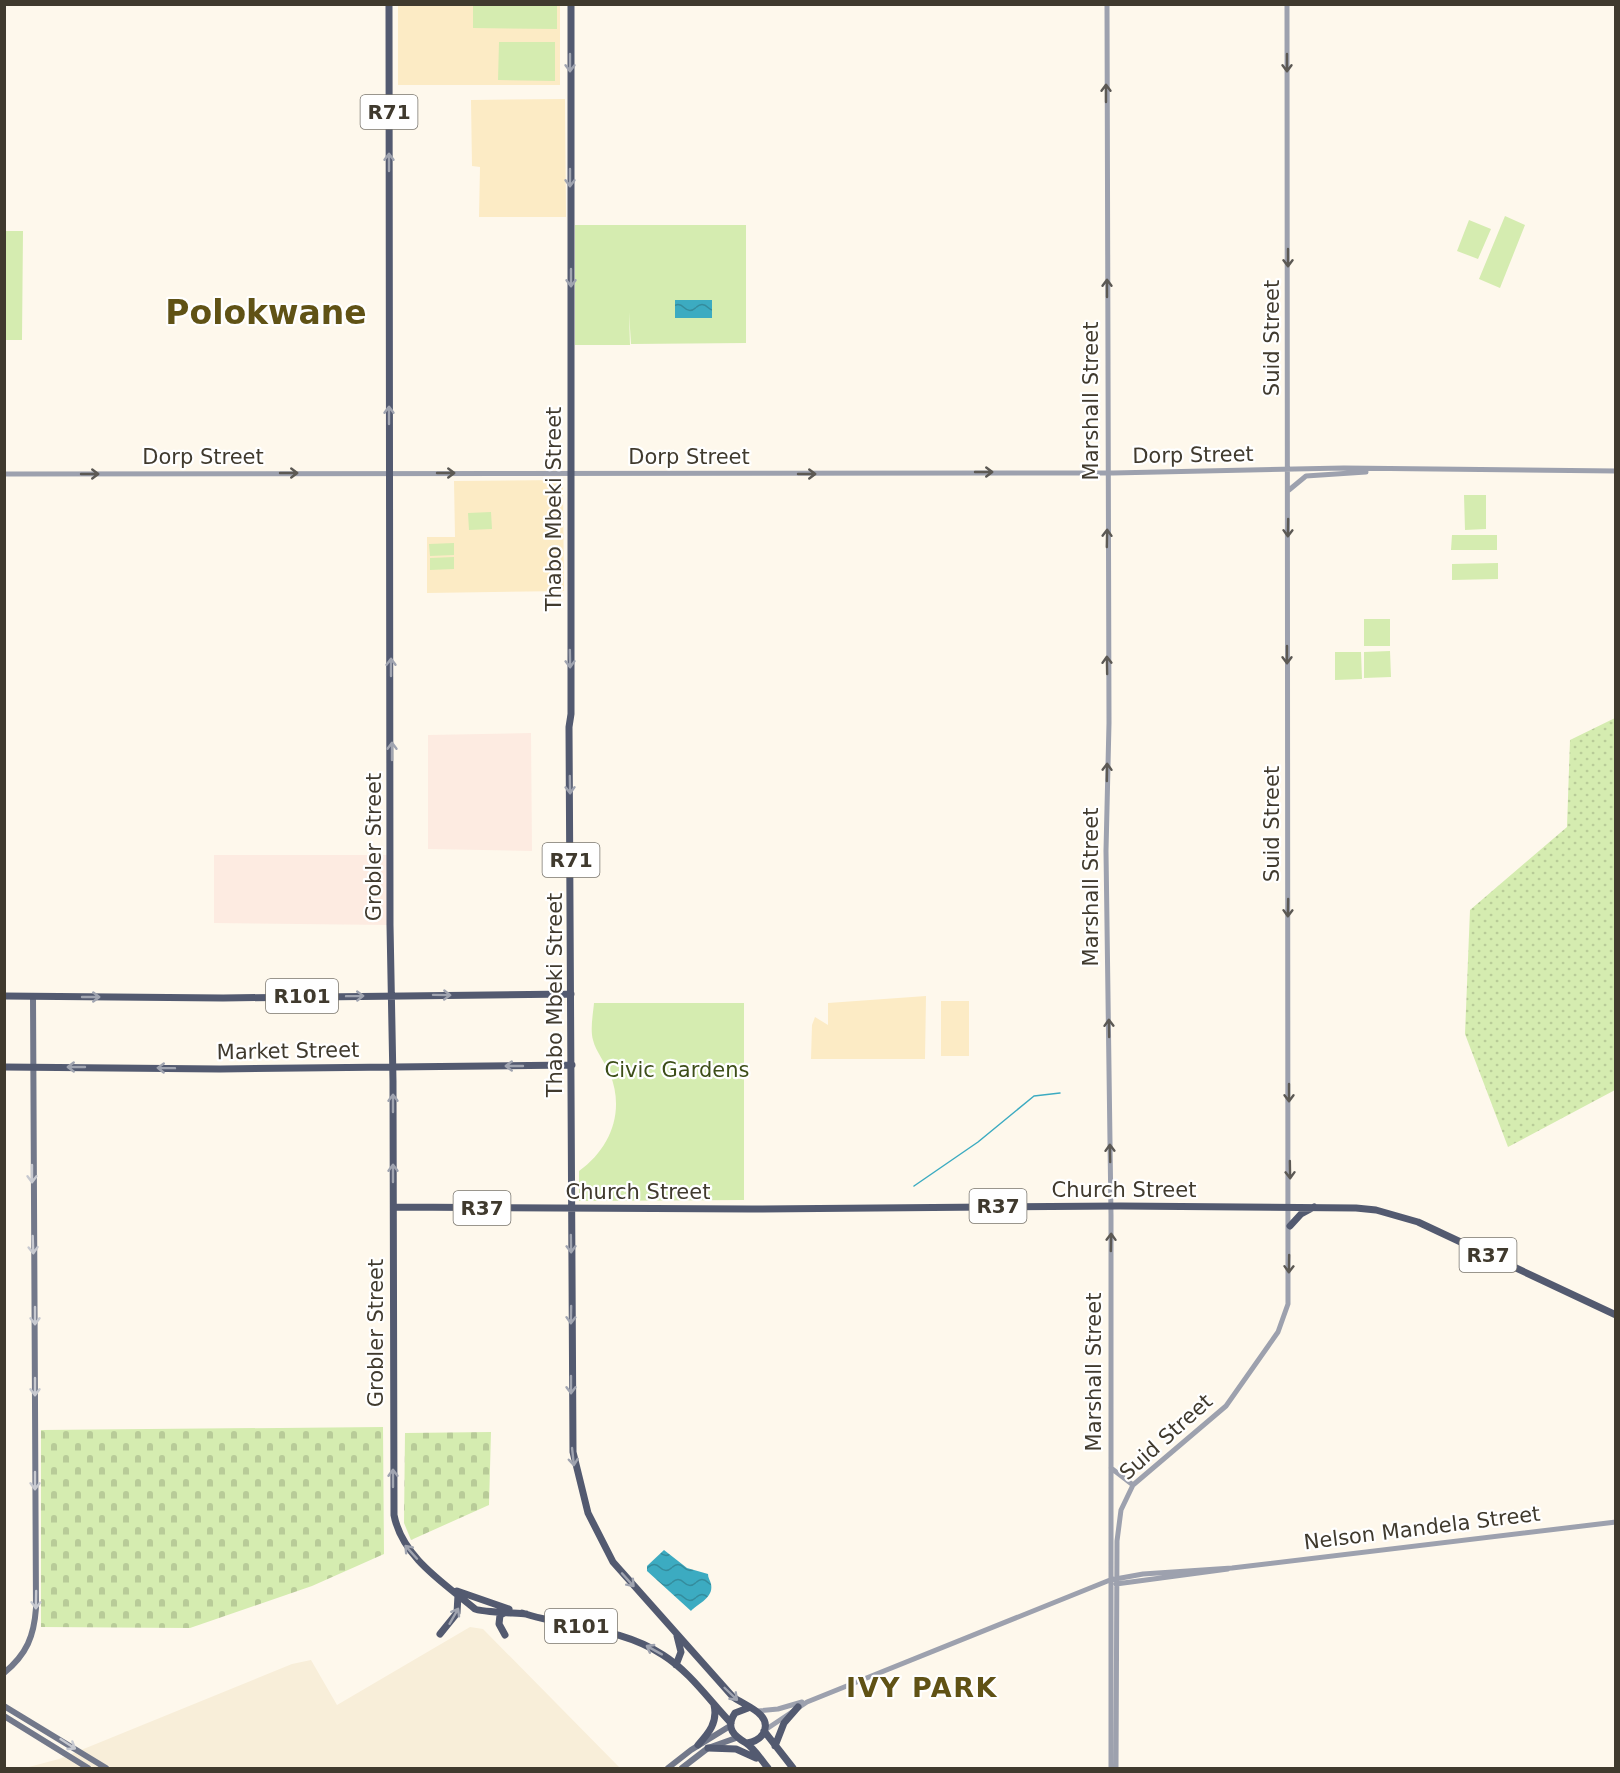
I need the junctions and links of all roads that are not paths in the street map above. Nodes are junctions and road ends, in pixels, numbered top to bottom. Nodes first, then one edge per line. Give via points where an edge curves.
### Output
1 (389, 4) edge
2 (571, 4) edge
3 (1107, 4) edge
4 (1287, 4) edge
5 (1289, 469) junction
6 (1373, 470) junction
7 (1616, 471) edge
8 (390, 473) junction
9 (571, 473) junction
10 (1108, 473) junction
11 (4, 474) edge
12 (1289, 490) junction
13 (571, 994) junction
14 (392, 995) junction
15 (4, 996) edge
16 (33, 996) junction
17 (572, 1065) junction
18 (4, 1067) edge
19 (32, 1067) junction
20 (393, 1067) junction
21 (1111, 1206) junction
22 (1290, 1206) junction
23 (1316, 1206) junction
24 (393, 1207) junction
25 (571, 1208) junction
26 (1290, 1226) junction
27 (1616, 1315) edge
28 (1111, 1468) junction
29 (1133, 1485) junction
30 (1616, 1522) edge
31 (1117, 1581) junction
32 (1110, 1583) junction
33 (452, 1589) junction
34 (458, 1595) junction
35 (509, 1611) junction
36 (526, 1614) junction
37 (674, 1631) junction
38 (440, 1634) dead end
39 (504, 1635) dead end
40 (676, 1665) junction
41 (4, 1673) edge
42 (807, 1702) junction
43 (713, 1704) junction
44 (5, 1705) edge
45 (798, 1707) junction
46 (748, 1708) junction
47 (758, 1711) junction
48 (4, 1716) edge
49 (731, 1725) junction
50 (764, 1731) junction
51 (736, 1738) junction
52 (747, 1743) junction
53 (698, 1745) junction
54 (775, 1746) junction
55 (708, 1748) junction
56 (761, 1760) junction
57 (88, 1768) edge
58 (106, 1768) edge
59 (668, 1768) edge
60 (682, 1768) edge
61 (768, 1768) edge
62 (793, 1768) edge
63 (1111, 1768) edge
64 (1116, 1768) edge

8 -> 1 main road, Grobler Street / R71
2 -> 9 main road, Thabo Mbeki Street / R71
10 -> 3 street, Marshall Street
4 -> 5 street, Suid Street
5 - 6 street, Dorp Street
5 - 10 street, Dorp Street
5 - 12 street, Suid Street
6 - 7 street, Dorp Street
6 - 12 street, Dorp Street via 1306,476
8 -> 9 street, Dorp Street
11 -> 8 street, Dorp Street
14 -> 8 main road, Grobler Street / R71
9 -> 10 street, Dorp Street
9 -> 13 main road, Thabo Mbeki Street / R71
21 -> 10 street, Marshall Street via 1106,851
12 -> 22 street, Suid Street
14 -> 13 main road, R101
13 - 17 main road, Thabo Mbeki Street / R101
16 -> 14 main road, R101
14 - 20 main road, Grobler Street / R71
15 - 16 main road, R101
16 - 19 main road
17 -> 20 main road, Market Street
17 - 25 main road, Thabo Mbeki Street / R101
18 - 19 main road, Market Street
20 -> 19 main road, Market Street
19 -> 41 main road via 36,1608 33,1636 25,1652
24 -> 20 main road, Grobler Street / R101
21 - 22 main road, Church Street / R37
21 - 25 main road, Church Street / R37
28 -> 21 street, Marshall Street
22 - 23 main road, Church Street / R37
22 - 26 street, Suid Street
23 - 26 main road
23 - 27 main road, Church Street / R37 via 1376,1210 1418,1222
24 - 25 main road, Church Street / R37
33 -> 24 main road, Grobler Street / R101 via 402,1541 394,1515
25 -> 37 main road, Thabo Mbeki Street / R101 via 573,1452 596,1532 623,1575
26 -> 29 street, Suid Street via 1288,1305 1278,1332 1226,1406
28 - 29 street
28 - 32 street, Marshall Street
29 - 31 street, Suid Street via 1121,1510
30 - 31 street, Nelson Mandela Street
31 - 32 street, Nelson Mandela Street
31 - 64 street
32 - 42 street, Nelson Mandela Street
32 - 63 street, Marshall Street
33 - 34 main road, R101
33 - 36 main road, Grobler Street / R101
34 - 35 main road, Grobler Street / R101 via 479,1611
38 -> 34 main road via 457,1613
35 - 36 main road, Grobler Street / R101
35 - 39 main road via 499,1617
40 -> 36 main road, Grobler Street / R101 via 650,1647 622,1636
37 - 40 main road via 681,1649
37 -> 46 main road, Thabo Mbeki Street / R101
40 - 43 main road, Grobler Street / R101
42 - 45 street, Nelson Mandela Street
42 - 47 street, Nelson Mandela Street
43 - 49 main road, Grobler Street / R101
43 - 53 main road via 715,1720
44 -> 58 main road
45 - 50 street, Nelson Mandela Street
45 - 54 main road via 784,1723
46 - 47 main road, Thabo Mbeki Street / R101
46 - 49 main road via 735,1713
47 - 50 main road via 765,1722
48 - 57 main road
49 - 51 main road, R101
49 - 53 main road
50 - 52 main road via 759,1739
50 - 54 main road
51 - 52 main road
51 - 55 main road
52 - 56 main road
53 - 59 main road
54 - 62 main road
55 - 56 main road via 742,1750
55 - 60 main road
56 - 61 main road

